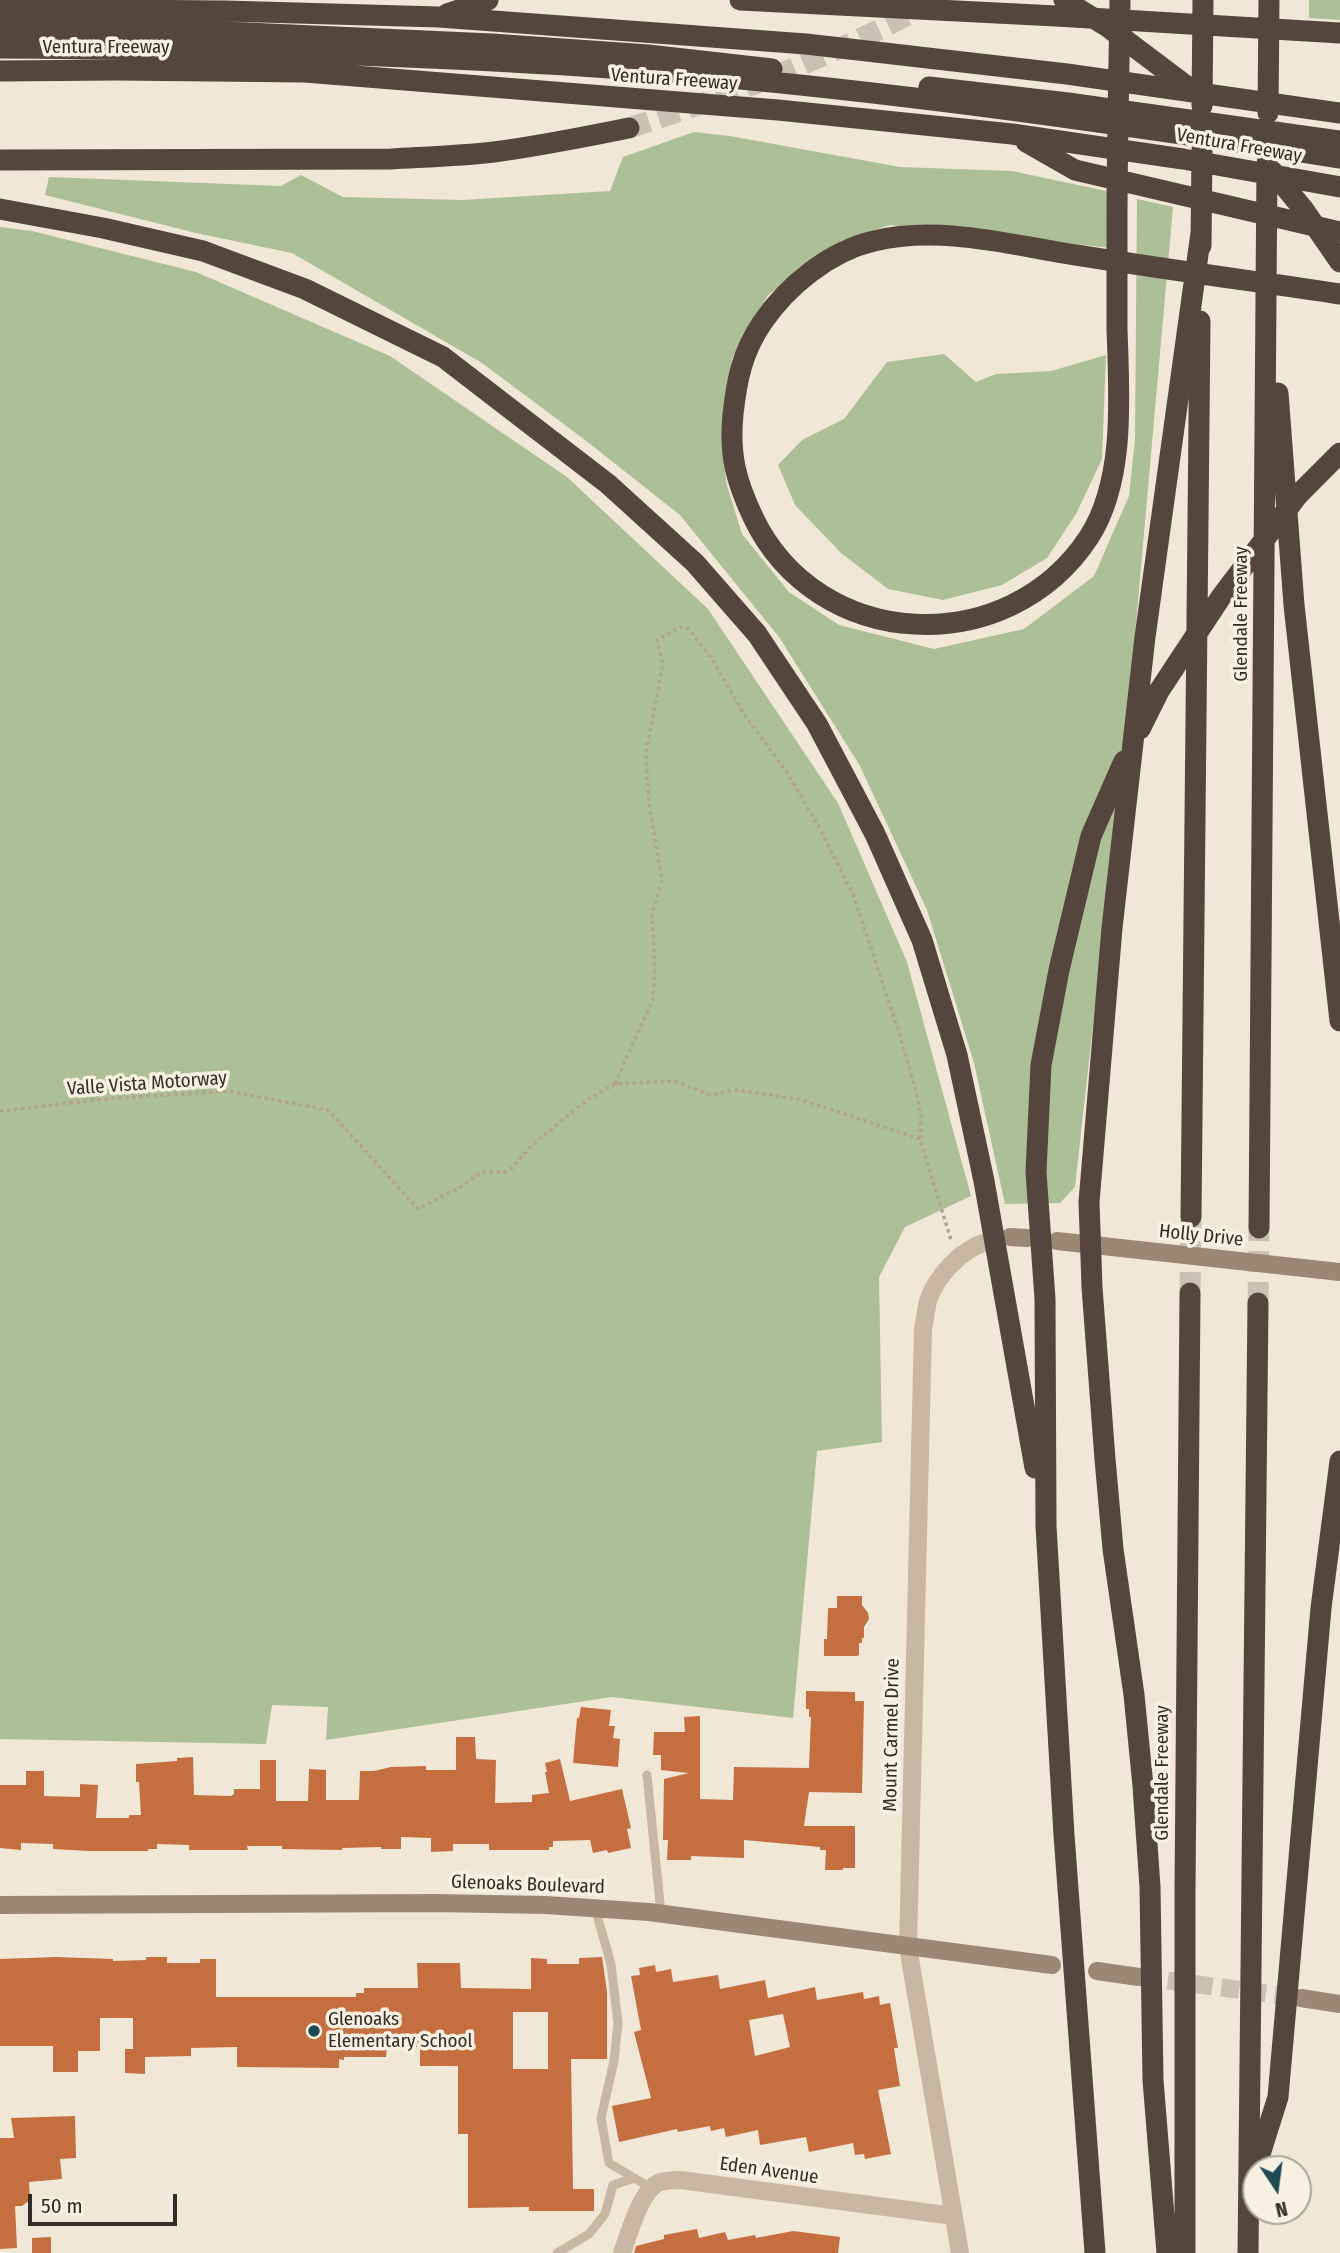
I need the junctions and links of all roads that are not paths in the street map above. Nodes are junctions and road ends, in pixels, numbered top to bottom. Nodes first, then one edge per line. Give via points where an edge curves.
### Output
1 (488, 0) edge
2 (740, 0) edge
3 (1064, 0) edge
4 (1120, 0) edge
5 (1203, 0) edge
6 (1269, 0) edge
7 (0, 9) edge
8 (439, 17) junction
9 (0, 30) edge
10 (1334, 32) edge
11 (0, 48) edge
12 (0, 71) edge
13 (1069, 111) junction
14 (1340, 113) edge
15 (629, 128) tunnel mouth
16 (1012, 134) junction
17 (1340, 141) edge
18 (1340, 158) edge
19 (0, 160) edge
20 (1338, 187) edge
21 (0, 209) edge
22 (1337, 231) edge
23 (1201, 233) junction
24 (1266, 234) junction
25 (1340, 262) edge
26 (1340, 294) edge
27 (1340, 453) edge
28 (1340, 1021) edge
29 (1191, 1217) tunnel mouth
30 (1259, 1228) tunnel mouth
31 (1057, 1241) dead end
32 (986, 1242) dead end
33 (1090, 1245) junction
34 (1332, 1271) edge
35 (1190, 1293) tunnel mouth
36 (1258, 1304) tunnel mouth
37 (1340, 1461) edge
38 (1046, 1526) junction
39 (648, 1775) dead end
40 (0, 1905) edge
41 (595, 1908) junction
42 (661, 1913) junction
43 (908, 1947) junction
44 (1052, 1965) dead end
45 (1097, 1972) dead end
46 (1139, 1977) tunnel mouth
47 (1301, 1998) tunnel mouth
48 (1340, 2004) edge
49 (1249, 2155) edge
50 (1260, 2155) edge
51 (635, 2178) junction
52 (651, 2188) junction
53 (954, 2216) junction
54 (1248, 2225) edge
55 (557, 2253) edge
56 (622, 2253) edge
57 (960, 2253) edge
58 (1095, 2253) edge
59 (1167, 2253) edge
60 (1185, 2253) edge
61 (1248, 2253) edge

1 - 8 highway
2 - 10 highway
3 - 25 highway via 1188,86 1229,124 1284,185
4 - 26 highway via 1117,196 1119,404 1116,458 1090,535 1044,585 1012,606 974,620 937,626 899,624 838,604 803,584 779,559 760,531 734,470 737,380 748,343 768,313 823,262 870,241 948,236 1079,255
5 - 23 highway
6 - 24 highway, Glendale Freeway
7 - 8 highway, Ventura Freeway
8 - 14 highway, Ventura Freeway via 806,44 1067,74
9 - 13 highway via 202,31 607,52
11 - 13 highway via 381,54 598,67
12 - 16 highway, Ventura Freeway via 305,72
13 - 17 highway
13 - 18 highway
15 - 19 highway via 441,157
16 - 20 highway, Ventura Freeway
16 - 22 highway via 1074,170
21 - 38 highway via 203,251 305,289 443,357 608,484 695,563 757,634 817,724 875,834 926,953 957,1055 984,1181
23 - 29 highway
23 - 33 highway via 1145,637 1112,928 1089,1202
24 - 28 highway via 1294,604
24 - 30 highway, Glendale Freeway
27 - 38 highway via 1298,495 1221,597 1159,691 1091,836 1041,1065 1036,1172 1045,1299
31 - 33 street, Holly Drive
32 - 43 street, Mount Carmel Drive via 972,1246 940,1279 929,1300 923,1329
33 - 34 street, Holly Drive
33 - 59 highway via 1113,1549 1143,1786 1150,1887 1153,2080
35 - 60 highway, Glendale Freeway
36 - 49 highway
37 - 50 highway via 1321,1608 1278,2096
38 - 58 highway
39 - 42 lane
40 - 41 street, Glenoaks Boulevard via 440,1903
41 - 42 street, Glenoaks Boulevard
41 - 51 lane via 611,1964 618,2023 601,2118 609,2163
42 - 43 street, Glenoaks Boulevard
43 - 44 street, Glenoaks Boulevard
43 - 53 street, Mount Carmel Drive
45 - 46 street
47 - 48 street
51 - 52 lane
51 - 55 lane via 613,2185 605,2214 589,2234
52 - 53 street, Eden Avenue via 659,2182 680,2180
52 - 56 street
53 - 57 street, Mount Carmel Drive
54 - 61 highway

